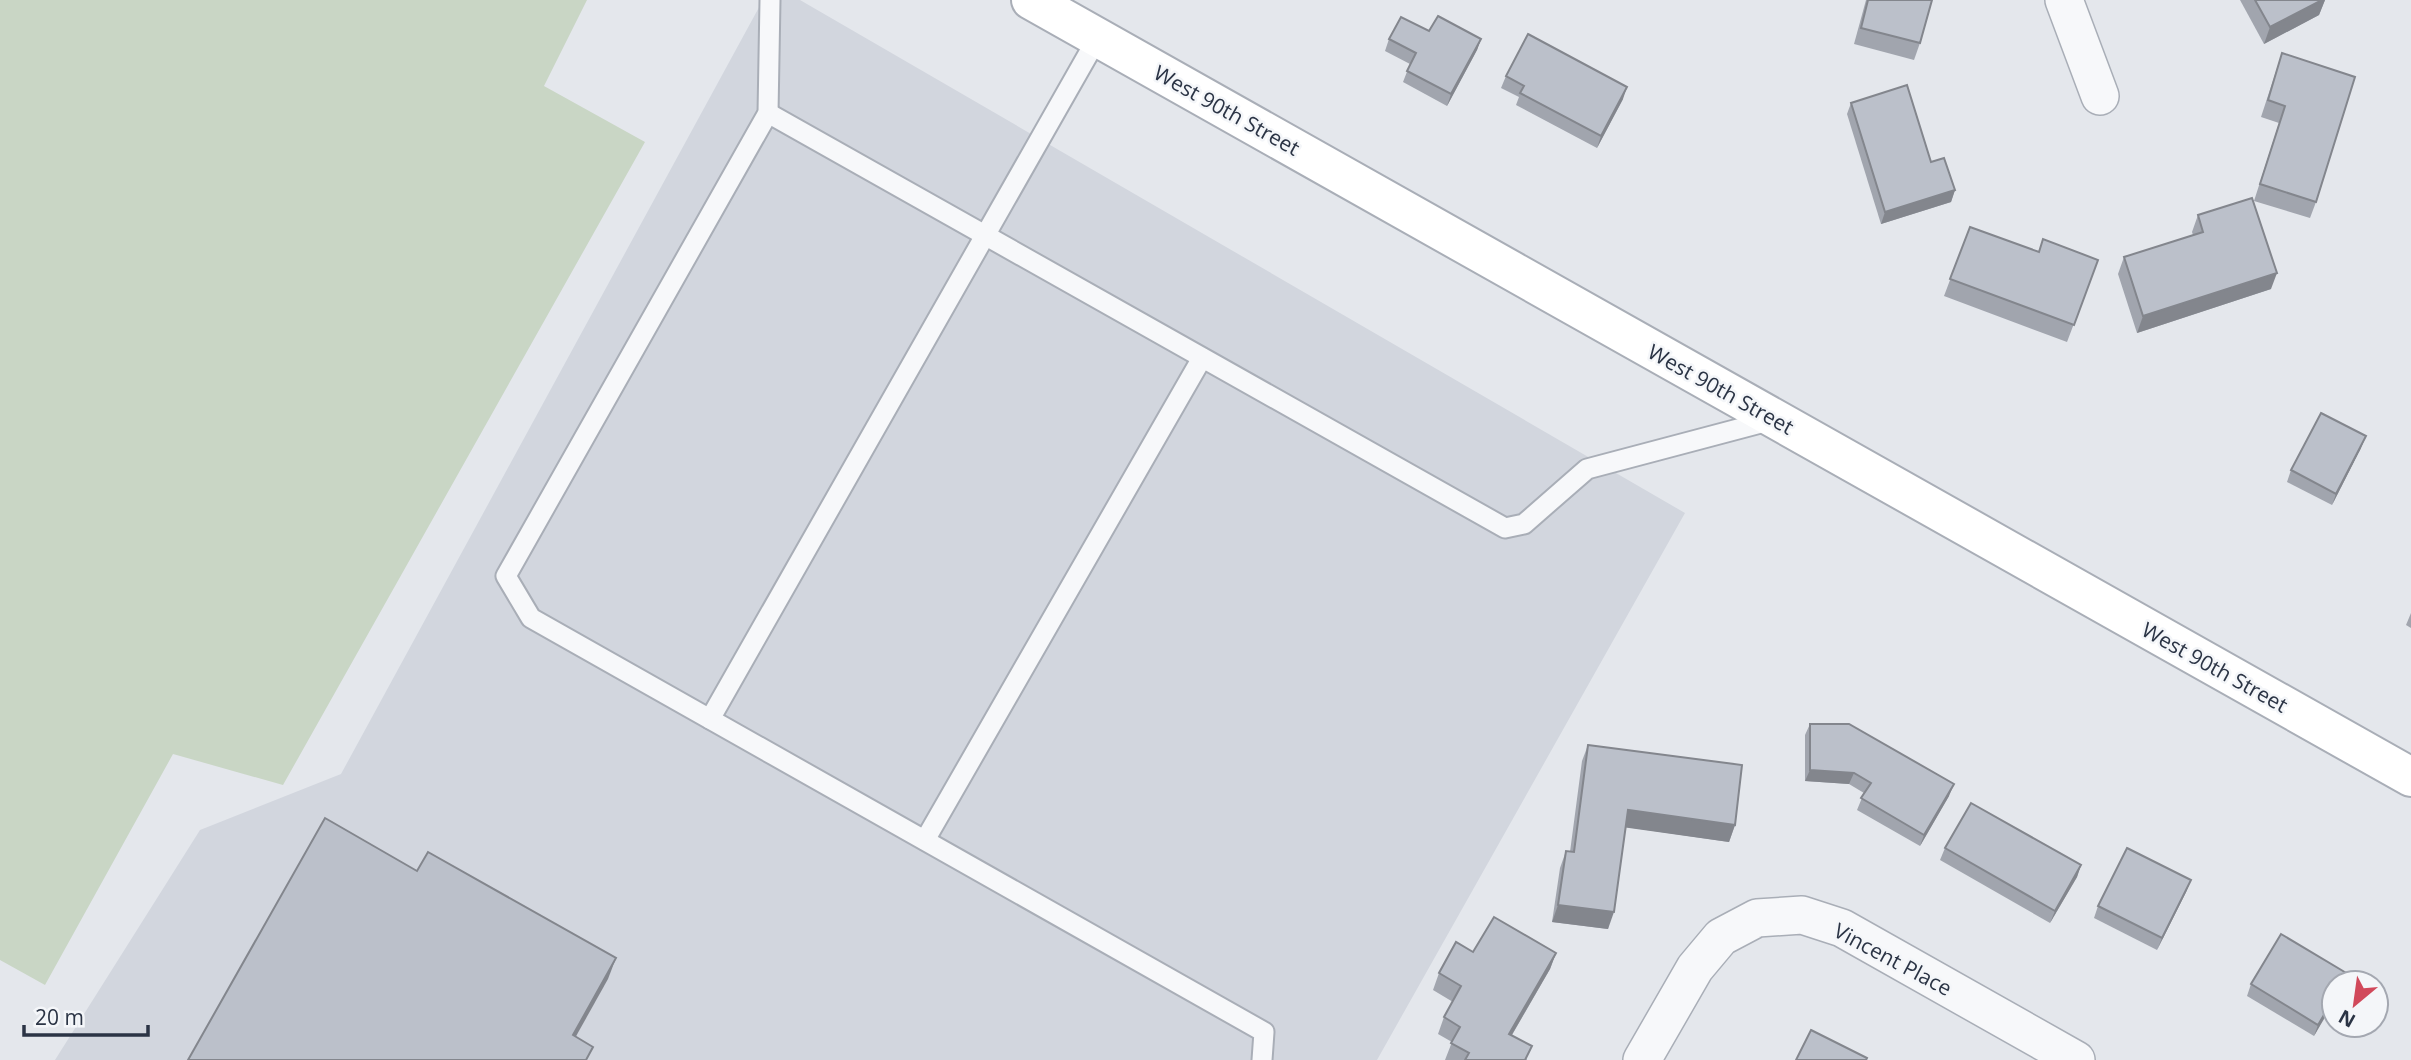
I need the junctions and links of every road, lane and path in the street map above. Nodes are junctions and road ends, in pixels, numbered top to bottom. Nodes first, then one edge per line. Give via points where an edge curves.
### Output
1 (770, 0) edge
2 (1031, 0) edge
3 (2064, 0) edge
4 (1098, 37) junction
5 (2099, 96) dead end
6 (768, 113) junction
7 (985, 236) junction
8 (1202, 358) junction
9 (1776, 419) junction
10 (710, 719) junction
11 (2411, 777) edge
12 (925, 840) junction
13 (1262, 1060) edge
14 (1642, 1060) edge
15 (2076, 1060) edge

1 - 6 lane
2 - 4 street, West 90th Street
3 - 5 street
4 - 7 lane
4 - 9 street, West 90th Street
6 - 7 lane
6 - 10 lane via 506,576 531,618
7 - 8 lane
7 - 10 lane
8 - 9 lane via 1505,528 1524,524 1587,469
8 - 12 lane
9 - 11 street, West 90th Street
10 - 12 lane
12 - 13 lane via 1264,1032
14 - 15 street, Vincent Place via 1695,968 1721,937 1757,918 1802,915 1842,928

